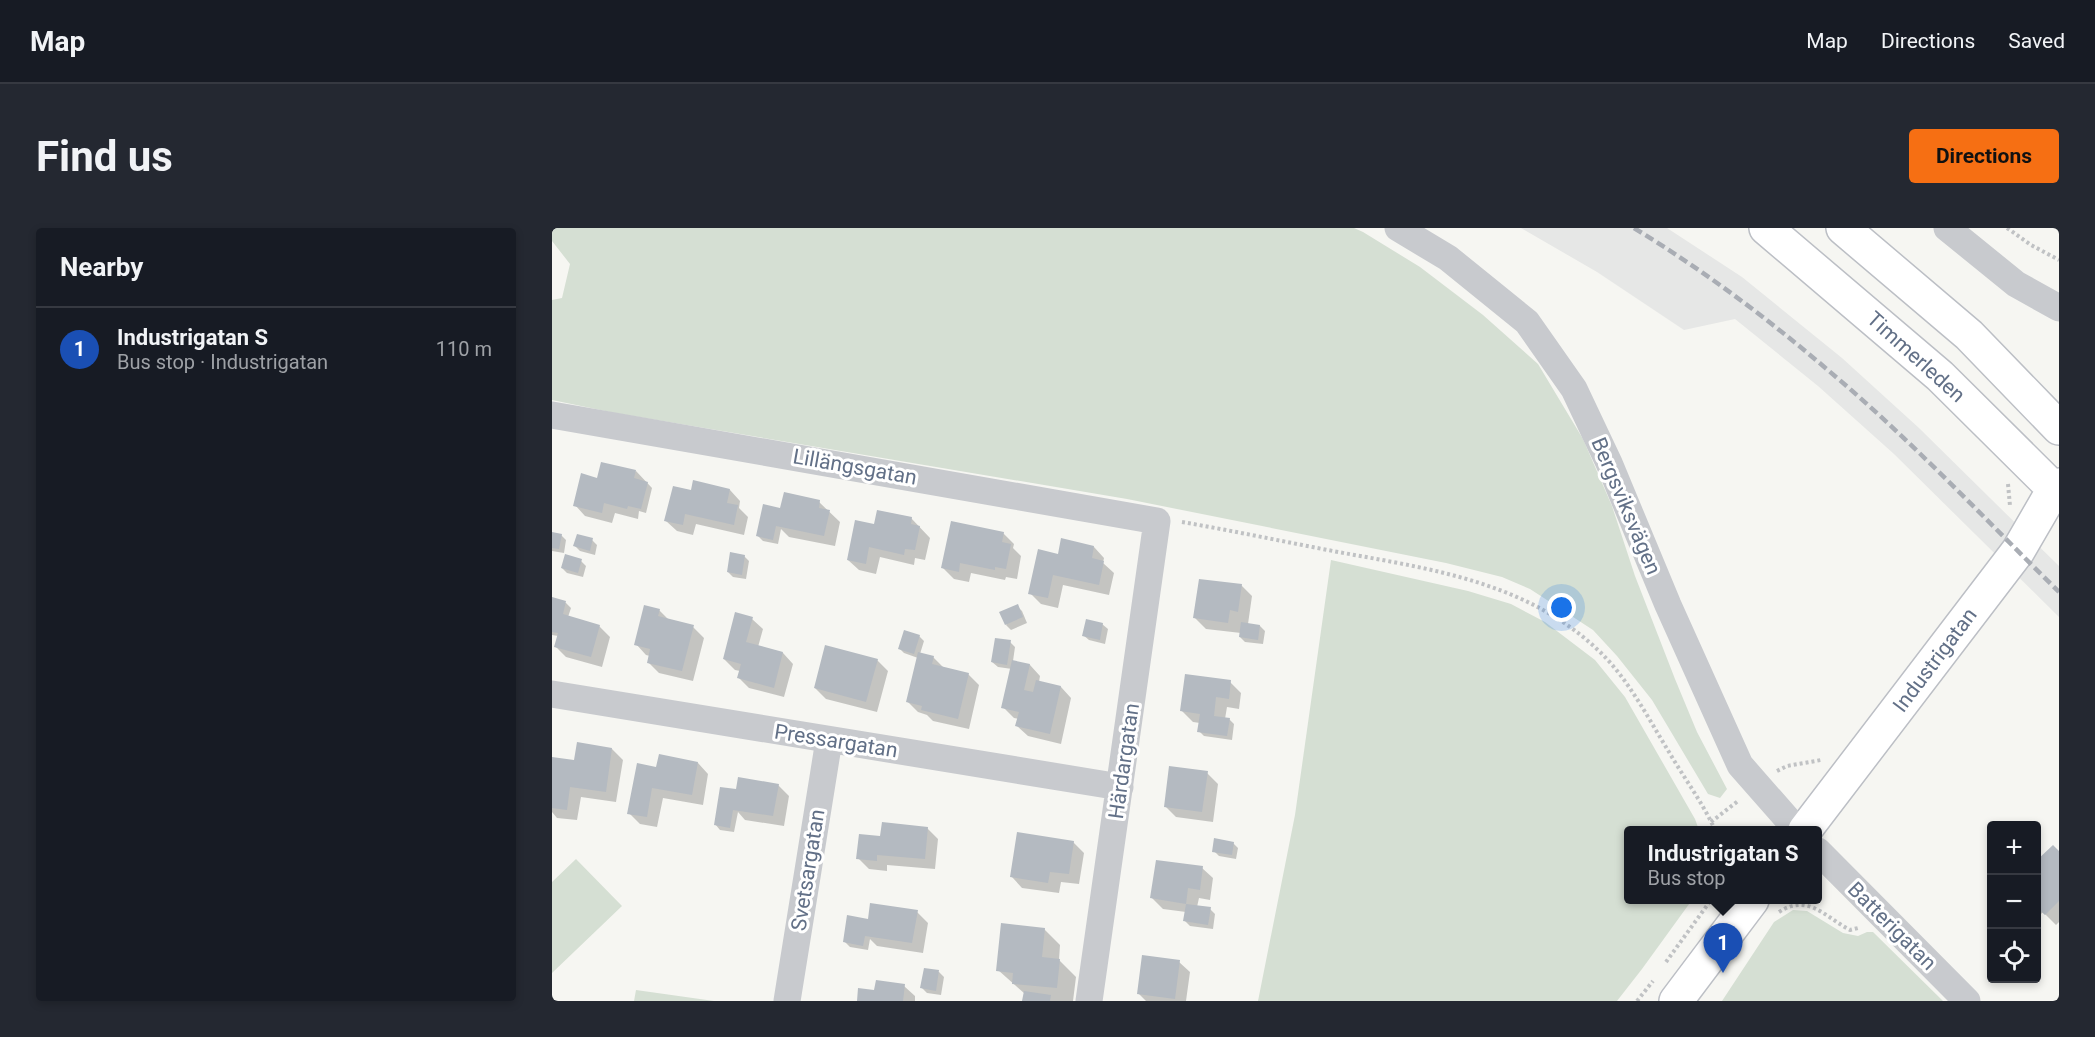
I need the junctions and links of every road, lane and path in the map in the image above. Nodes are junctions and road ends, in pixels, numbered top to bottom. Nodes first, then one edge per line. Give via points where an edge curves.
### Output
1 (1398, 228) edge
2 (1766, 228) edge
3 (1843, 228) edge
4 (1947, 228) edge
5 (2007, 228) edge
6 (2059, 260) edge
7 (2059, 308) edge
8 (552, 415) edge
9 (2059, 428) edge
10 (2014, 449) junction
11 (2057, 489) edge
12 (2010, 512) dead end
13 (1157, 521) junction
14 (552, 694) edge
15 (829, 740) junction
16 (1831, 755) dead end
17 (1758, 785) junction
18 (1120, 787) junction
19 (1711, 822) junction
20 (1712, 826) edge
21 (1793, 826) edge
22 (1809, 826) edge
23 (1822, 855) edge
24 (1708, 904) edge
25 (1749, 904) edge
26 (1881, 915) junction
27 (1666, 963) dead end
28 (1659, 972) dead end
29 (787, 1001) edge
30 (1089, 1001) edge
31 (1637, 1001) edge
32 (1676, 1001) edge
33 (1967, 1001) edge

1 - 17 street, Bergsviksvägen via 1448,258 1527,322 1574,389 1740,765
2 - 10 main road, Timmerleden via 1940,376
3 - 9 main road via 1969,335
4 - 7 street via 2016,284
5 - 6 path
8 - 13 street, Lillängsgatan
10 - 11 main road, Timmerleden
10 - 12 path via 2003,466
11 - 22 main road, Industrigatan via 2018,551
13 - 18 street, Härdargatan
13 - 19 path via 1182,522 1387,561 1479,581 1528,601 1569,625 1616,669
14 - 15 street, Pressargatan
15 - 18 street, Pressargatan
15 - 29 street, Svetsargatan
16 - 17 path via 1813,763 1780,768
17 - 19 path
17 - 21 street, Bergsviksvägen
18 - 30 street, Härdargatan
19 - 20 path
23 - 26 street, Batterigatan
24 - 27 path
25 - 26 path via 1765,918 1802,904 1820,910 1850,930
25 - 32 main road
26 - 33 street, Batterigatan
28 - 31 path

